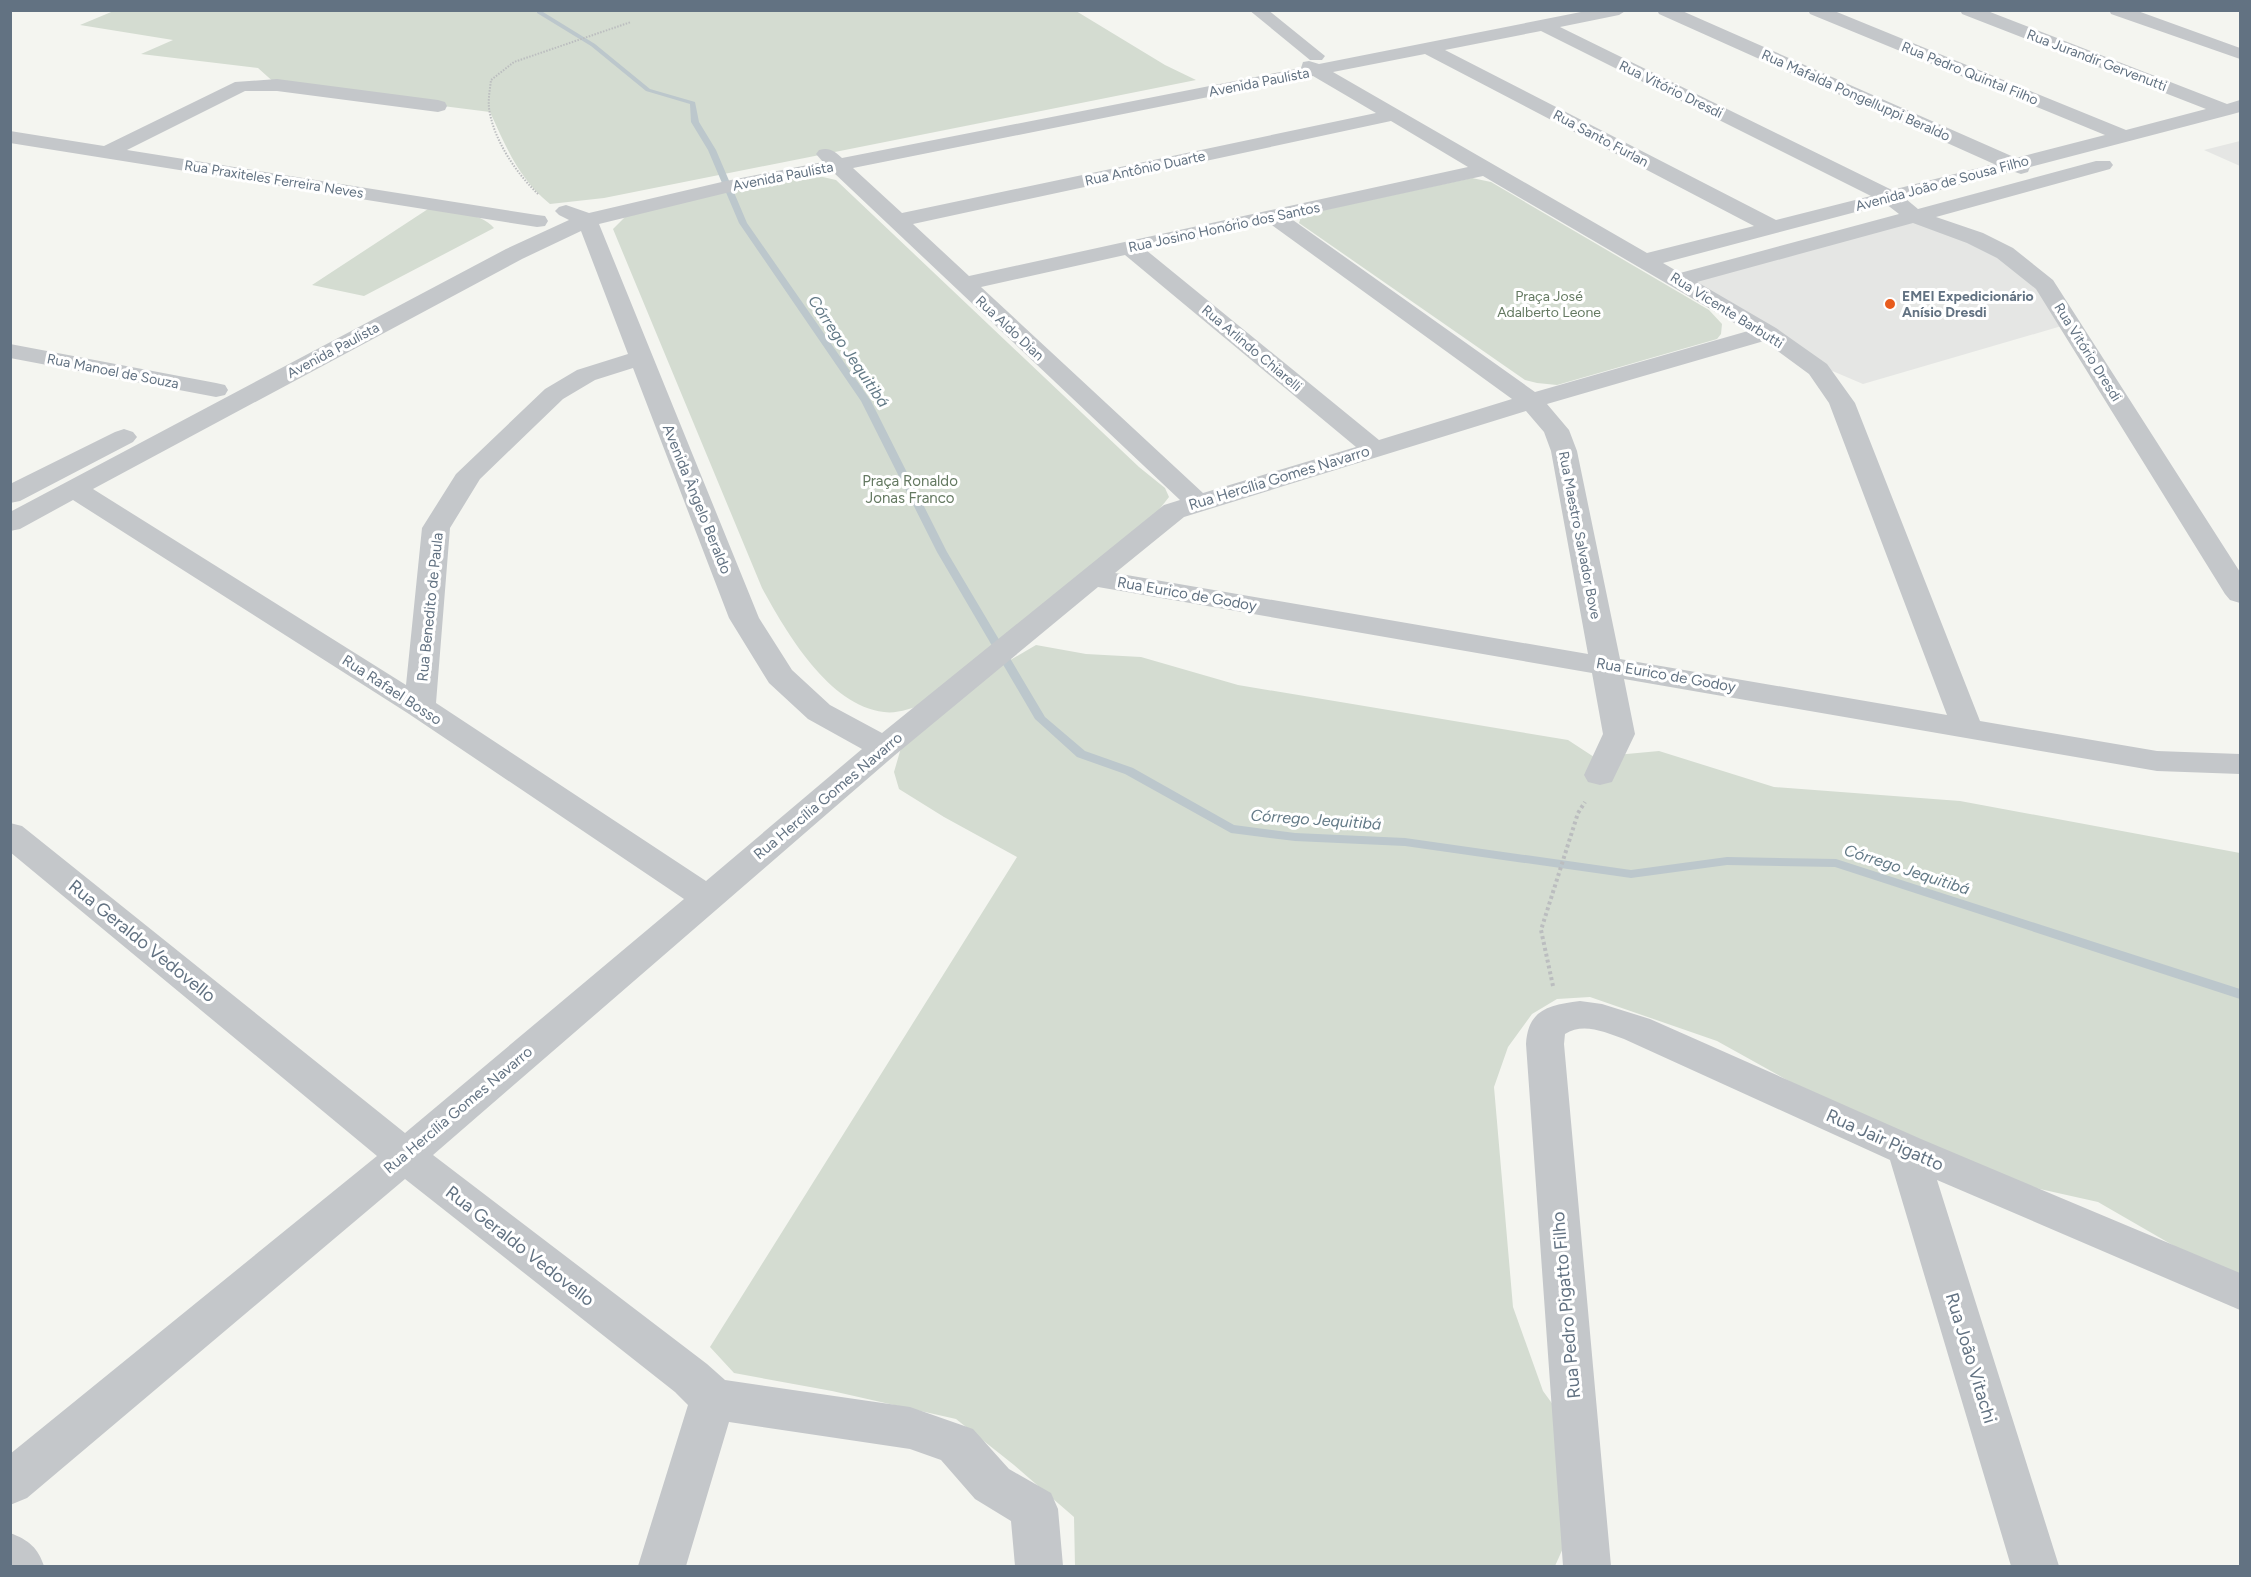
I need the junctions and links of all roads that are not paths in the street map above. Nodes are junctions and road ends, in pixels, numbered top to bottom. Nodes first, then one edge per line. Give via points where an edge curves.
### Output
1 (1257, 10) edge
2 (1618, 10) edge
3 (1665, 10) edge
4 (1816, 10) edge
5 (1968, 10) edge
6 (2117, 10) edge
7 (1549, 18) edge
8 (2241, 40) edge
9 (2218, 46) junction
10 (1430, 49) junction
11 (2241, 54) edge
12 (1310, 62) junction
13 (438, 106) dead end
14 (2233, 108) edge
15 (1394, 116) junction
16 (2124, 136) junction
17 (10, 137) edge
18 (107, 152) junction
19 (831, 159) junction
20 (2117, 161) dead end
21 (2013, 165) junction
22 (1485, 169) junction
23 (2048, 180) junction
24 (1890, 197) junction
25 (576, 216) junction
26 (1273, 216) junction
27 (1916, 217) junction
28 (896, 220) junction
29 (537, 221) junction
30 (1773, 227) junction
31 (1130, 248) junction
32 (1643, 261) junction
33 (1679, 280) junction
34 (963, 284) junction
35 (1768, 333) junction
36 (10, 351) edge
37 (640, 357) junction
38 (216, 390) junction
39 (1531, 401) junction
40 (1373, 448) junction
41 (74, 489) junction
42 (10, 495) edge
43 (1197, 502) junction
44 (10, 524) edge
45 (2213, 550) junction
46 (2241, 552) edge
47 (1093, 578) junction
48 (2241, 594) edge
49 (1605, 664) junction
50 (420, 707) junction
51 (1967, 727) junction
52 (884, 748) junction
53 (2241, 764) edge
54 (1600, 775) road end
55 (10, 834) edge
56 (707, 898) junction
57 (1552, 1030) joint
58 (1907, 1150) junction
59 (405, 1156) junction
60 (2241, 1292) edge
61 (713, 1399) junction
62 (10, 1483) edge
63 (10, 1556) edge
64 (20, 1566) edge
65 (662, 1566) edge
66 (1039, 1566) edge
67 (1587, 1566) edge
68 (2035, 1566) edge

1 - 12 street, Rua Vicente Barbutti
2 - 7 street, Avenida Paulista
3 - 21 street, Rua Mafalda Pongelluppi Beraldo
4 - 16 street, Rua Pedro Quintal Filho
5 - 14 street, Rua Jurandir Gervenutti
6 - 9 street
7 - 10 street, Avenida Paulista
7 - 12 street, Avenida Paulista
7 - 24 street, Rua Vitório Dresdi
8 - 9 street
9 - 11 street
10 - 12 street, Avenida Paulista
10 - 30 street, Rua Santo Furlan
12 - 15 street, Rua Vicente Barbutti
12 - 19 street, Avenida Paulista
13 - 18 street via 277,85 242,86
14 - 16 street, Avenida João de Sousa Filho
15 - 22 street, Rua Vicente Barbutti
15 - 28 street, Rua Antônio Duarte
16 - 21 street, Avenida João de Sousa Filho
17 - 18 street, Rua Praxiteles Ferreira Neves
18 - 29 street, Rua Praxiteles Ferreira Neves
19 - 25 street, Avenida Paulista via 671,199
19 - 28 street, Rua Aldo Dian
20 - 23 street, Avenida João de Sousa Filho
21 - 23 street, Rua Mafalda Pongelluppi Beraldo
21 - 24 street, Avenida João de Sousa Filho
22 - 26 street, Rua Josino Honório dos Santos
22 - 32 street, Rua Vicente Barbutti
23 - 27 street, Avenida João de Sousa Filho
24 - 27 street, Rua Vitório Dresdi
24 - 30 street, Avenida João de Sousa Filho
25 - 29 street, Avenida Paulista
25 - 37 street, Avenida Ângelo Beraldo
25 - 41 street, Avenida Paulista via 514,254
26 - 31 street, Rua Josino Honório dos Santos
26 - 39 street, Rua Maestro Salvador Bove
27 - 33 street, Avenida João de Sousa Filho
27 - 45 street, Rua Vitório Dresdi via 2006,253 2045,285
28 - 34 street, Rua Aldo Dian
29 - 38 street, Avenida Paulista
30 - 32 street, Avenida João de Sousa Filho
31 - 34 street, Rua Josino Honório dos Santos
31 - 40 street, Rua Arlindo Chiarelli
32 - 33 street, Rua Vicente Barbutti
33 - 35 street, Rua Vicente Barbutti
34 - 43 street, Rua Aldo Dian
35 - 39 street, Rua Hercília Gomes Navarro
35 - 51 street, Rua Vicente Barbutti via 1818,369 1842,403
36 - 38 street, Rua Manoel de Souza
37 - 50 street, Rua Benedito de Paula via 586,375 554,394 469,474 436,528
37 - 52 street, Avenida Ângelo Beraldo via 744,618 780,676 819,712
38 - 42 street, Avenida Paulista
39 - 40 street, Rua Hercília Gomes Navarro
39 - 49 street, Rua Maestro Salvador Bove via 1556,430 1564,451
40 - 43 street, Rua Hercília Gomes Navarro
41 - 44 street, Avenida Paulista
41 - 50 street, Rua Rafael Bosso
43 - 47 street, Rua Hercília Gomes Navarro via 1174,511
45 - 46 street
45 - 48 street, Rua Vitório Dresdi
47 - 49 street, Rua Eurico de Godoy
47 - 52 street, Rua Hercília Gomes Navarro
49 - 51 street, Rua Eurico de Godoy
49 - 54 street, Rua Maestro Salvador Bove via 1619,734
50 - 56 street, Rua Rafael Bosso
51 - 53 street, Rua Eurico de Godoy via 2157,761
52 - 56 street, Rua Hercília Gomes Navarro
55 - 59 street, Rua Geraldo Vedovello
56 - 59 street, Rua Hercília Gomes Navarro
57 - 58 street, Rua Jair Pigatto via 1593,1014 1637,1029
57 - 67 street, Rua Pedro Pigatto Filho
58 - 60 street, Rua Jair Pigatto
58 - 68 street, Rua João Vitachi
59 - 61 street, Rua Geraldo Vedovello
59 - 62 street, Rua Hercília Gomes Navarro
61 - 65 street
61 - 66 street via 910,1428 957,1444 992,1484 1035,1509
63 - 64 street

